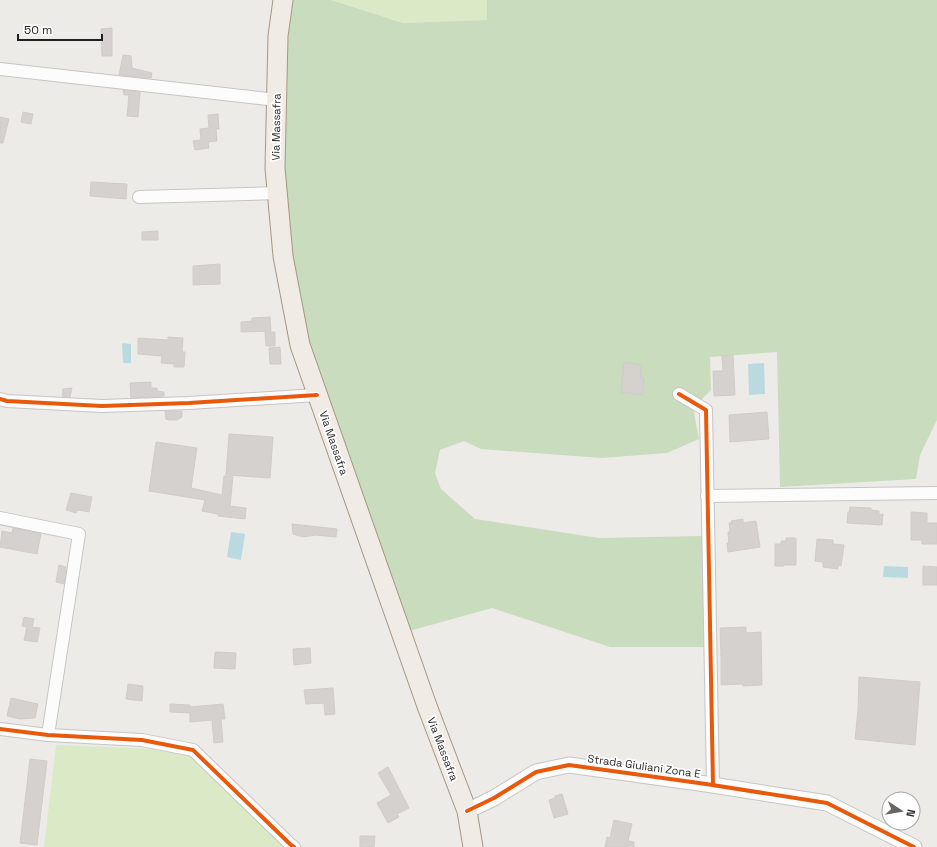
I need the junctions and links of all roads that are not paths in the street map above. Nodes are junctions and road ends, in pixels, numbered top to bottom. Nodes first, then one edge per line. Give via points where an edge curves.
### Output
1 (283, 0) edge
2 (0, 69) edge
3 (277, 100) junction
4 (278, 193) junction
5 (140, 197) dead end
6 (680, 394) dead end
7 (317, 395) junction
8 (0, 399) edge
9 (937, 493) edge
10 (707, 496) junction
11 (0, 518) edge
12 (0, 729) edge
13 (48, 735) junction
14 (713, 785) junction
15 (467, 811) junction
16 (294, 847) edge
17 (473, 847) edge
18 (914, 847) edge

1 - 3 main road, Via Massafra via 278,36
2 - 3 street
3 - 4 main road, Via Massafra via 275,168
4 - 5 street
4 - 7 main road, Via Massafra via 283,256 300,345
6 - 10 street via 706,410
7 - 8 street via 102,406
7 - 15 main road, Via Massafra via 427,706
9 - 10 street
10 - 14 street
11 - 13 street via 79,534
12 - 13 street
13 - 16 street via 142,740 193,750
14 - 15 street, Strada Giuliani Zona E via 569,765 536,772
14 - 18 street, Strada Giuliani Zona E via 827,803
15 - 17 main road, Via Massafra

